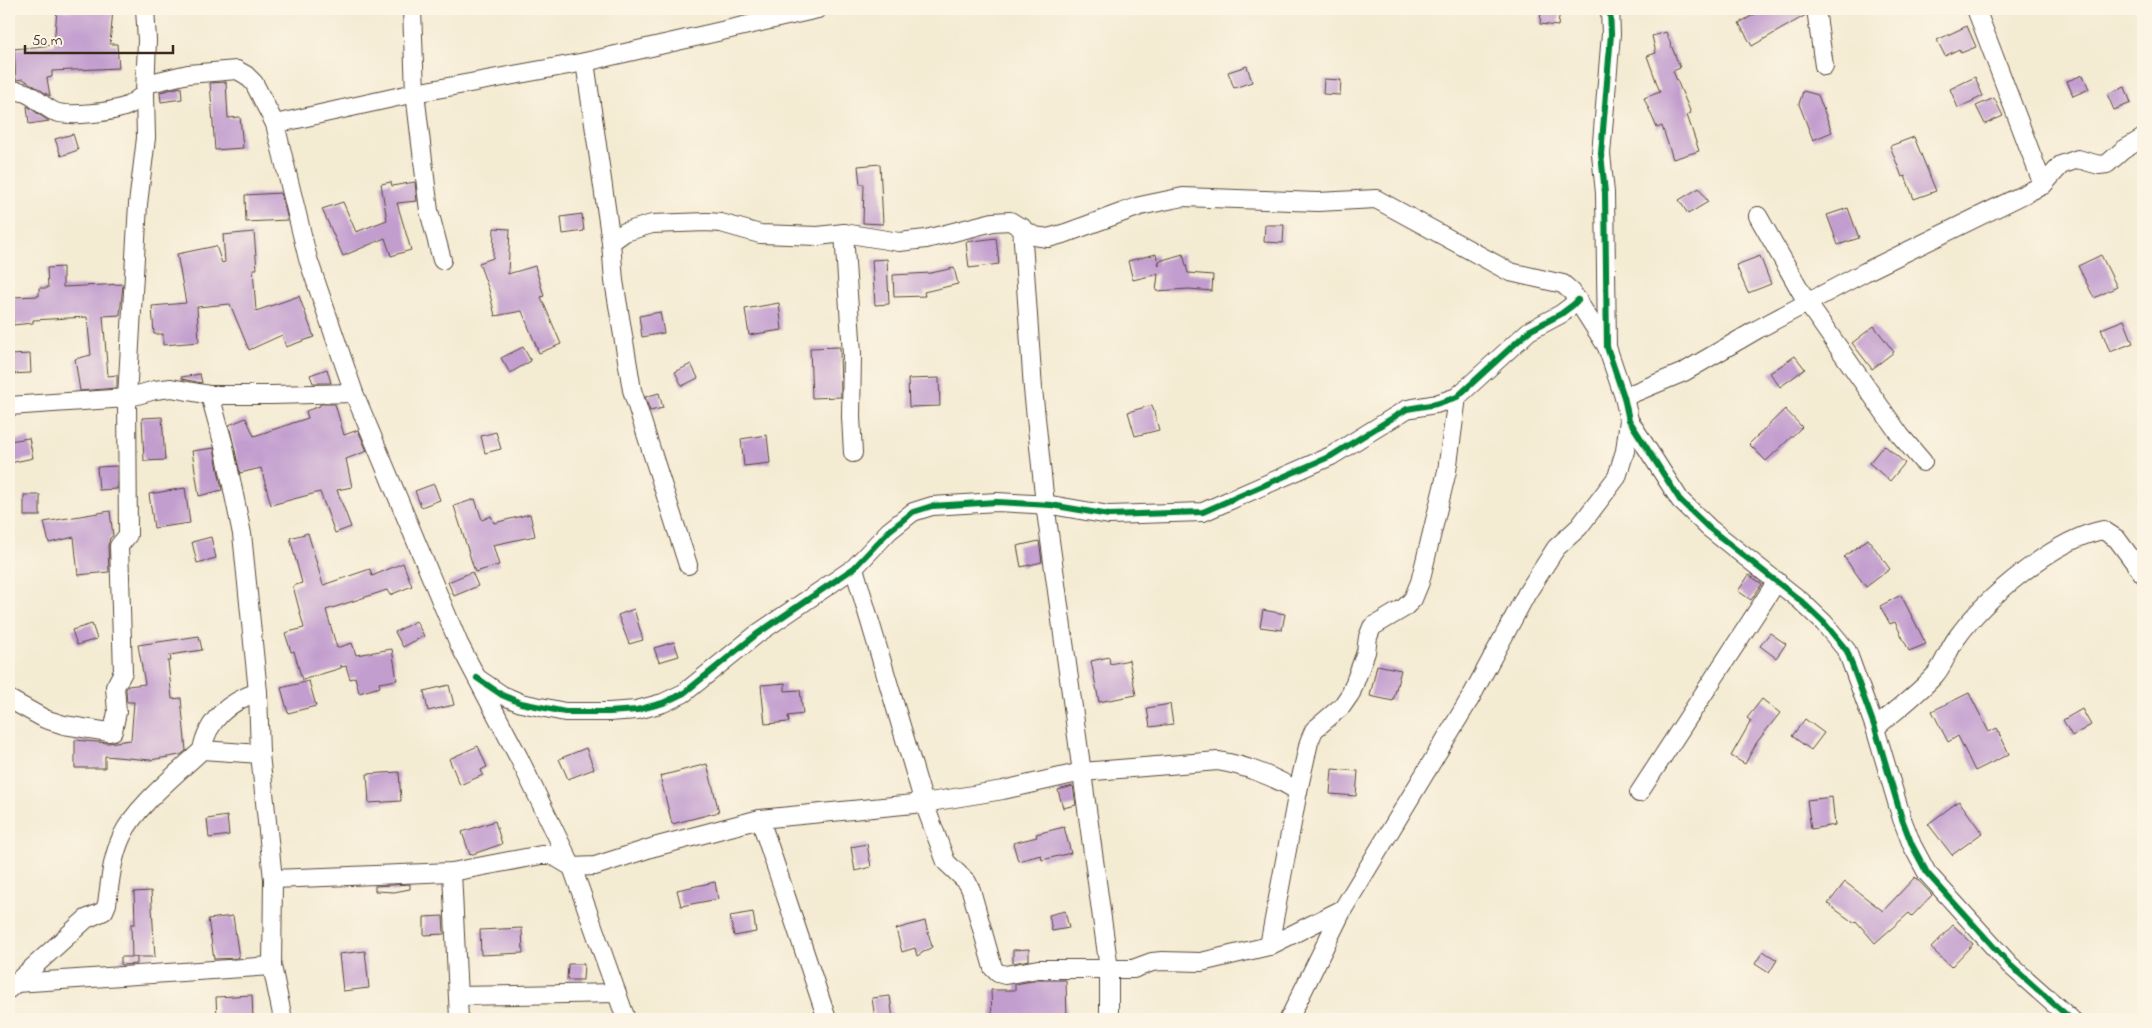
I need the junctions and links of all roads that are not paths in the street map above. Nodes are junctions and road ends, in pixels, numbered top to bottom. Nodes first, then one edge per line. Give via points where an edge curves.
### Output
1 (145, 9) edge
2 (412, 9) edge
3 (818, 9) edge
4 (1610, 9) edge
5 (1816, 9) edge
6 (1976, 9) edge
7 (585, 62) junction
8 (1824, 66) dead end
9 (145, 89) junction
10 (9, 90) edge
11 (415, 93) junction
12 (275, 124) junction
13 (2143, 138) edge
14 (2043, 185) junction
15 (1758, 216) dead end
16 (1022, 227) junction
17 (844, 233) junction
18 (611, 242) junction
19 (442, 260) dead end
20 (1578, 300) junction
21 (1808, 304) junction
22 (1607, 346) junction
23 (354, 393) junction
24 (210, 394) junction
25 (1457, 396) junction
26 (1624, 397) junction
27 (127, 398) junction
28 (9, 406) edge
29 (1628, 420) junction
30 (853, 452) dead end
31 (1923, 462) dead end
32 (1045, 504) junction
33 (688, 565) dead end
34 (854, 568) junction
35 (2143, 574) edge
36 (1777, 580) junction
37 (477, 678) junction
38 (258, 692) junction
39 (9, 700) edge
40 (1875, 728) junction
41 (202, 750) junction
42 (260, 754) junction
43 (1082, 772) junction
44 (1298, 791) junction
45 (1639, 793) dead end
46 (924, 803) junction
47 (760, 819) junction
48 (572, 867) junction
49 (452, 872) junction
50 (274, 879) junction
51 (1343, 909) junction
52 (1270, 946) junction
53 (272, 966) junction
54 (1109, 968) junction
55 (13, 986) edge
56 (617, 993) junction
57 (458, 996) junction
58 (283, 1019) edge
59 (459, 1019) edge
60 (626, 1019) edge
61 (827, 1019) edge
62 (1109, 1019) edge
63 (1288, 1019) edge
64 (2071, 1019) edge

1 - 9 street
2 - 11 street
3 - 7 street
4 - 22 street via 1611,34 1601,154 1605,193
5 - 8 street
6 - 14 street
7 - 11 street
7 - 18 street
9 - 10 street via 129,105 80,113 57,112 30,94
9 - 12 street via 188,74 238,70 254,83
9 - 27 street via 146,138 138,204
11 - 12 street
11 - 19 street via 429,211
12 - 23 street via 308,259
13 - 14 street via 2107,164 2078,159 2060,164
14 - 21 street via 1865,272
15 - 21 street
16 - 17 street via 1010,221 993,222 926,239 899,242
16 - 20 street via 1034,236 1048,238 1140,206 1183,197 1318,202 1376,199 1510,272 1563,284
16 - 32 street
17 - 18 street via 779,236 720,223 652,224 625,232
17 - 30 street via 852,354
18 - 33 street via 632,390
20 - 22 street
20 - 25 street via 1561,314 1529,331
21 - 26 street via 1684,372
21 - 31 street via 1900,435
22 - 26 street
23 - 24 street
23 - 37 street via 459,644
24 - 27 street via 171,388
24 - 38 street via 242,534
25 - 32 street via 1407,409 1331,456 1203,512 1109,515
25 - 44 street via 1447,471 1420,582 1413,599 1404,608 1372,628 1351,694 1314,730
26 - 29 street
27 - 28 street
27 - 39 street via 128,535 119,546 123,672 115,687 117,712 113,731 64,725
29 - 36 street via 1680,500 1709,528
29 - 51 street via 1625,451 1617,477 1579,527 1556,548 1471,697
32 - 34 street via 997,502 932,506 913,512 889,531
32 - 43 street
34 - 37 street via 757,634 684,693 663,703 628,710 565,712 520,703
34 - 46 street
35 - 40 street via 2117,538 2104,530 2042,557 1977,615 1956,639 1936,673
36 - 40 street via 1824,623 1847,651
36 - 45 street
37 - 48 street
38 - 41 street via 225,708 204,735
38 - 42 street
40 - 64 street via 1902,819 1927,873 2010,965
41 - 42 street
41 - 55 street via 145,805 122,836 104,911 86,919
42 - 50 street
43 - 44 street via 1218,760 1284,782
43 - 46 street
43 - 54 street
44 - 52 street
46 - 47 street
46 - 54 street via 946,862 971,890 992,968 1005,975 1038,969
47 - 48 street via 595,866
47 - 61 street
48 - 49 street via 552,855 541,855
48 - 56 street
49 - 50 street
49 - 57 street
50 - 53 street
51 - 52 street
51 - 63 street
52 - 54 street via 1201,962 1162,961 1133,968
53 - 55 street
53 - 58 street
54 - 62 street
56 - 57 street
56 - 60 street
57 - 59 street

